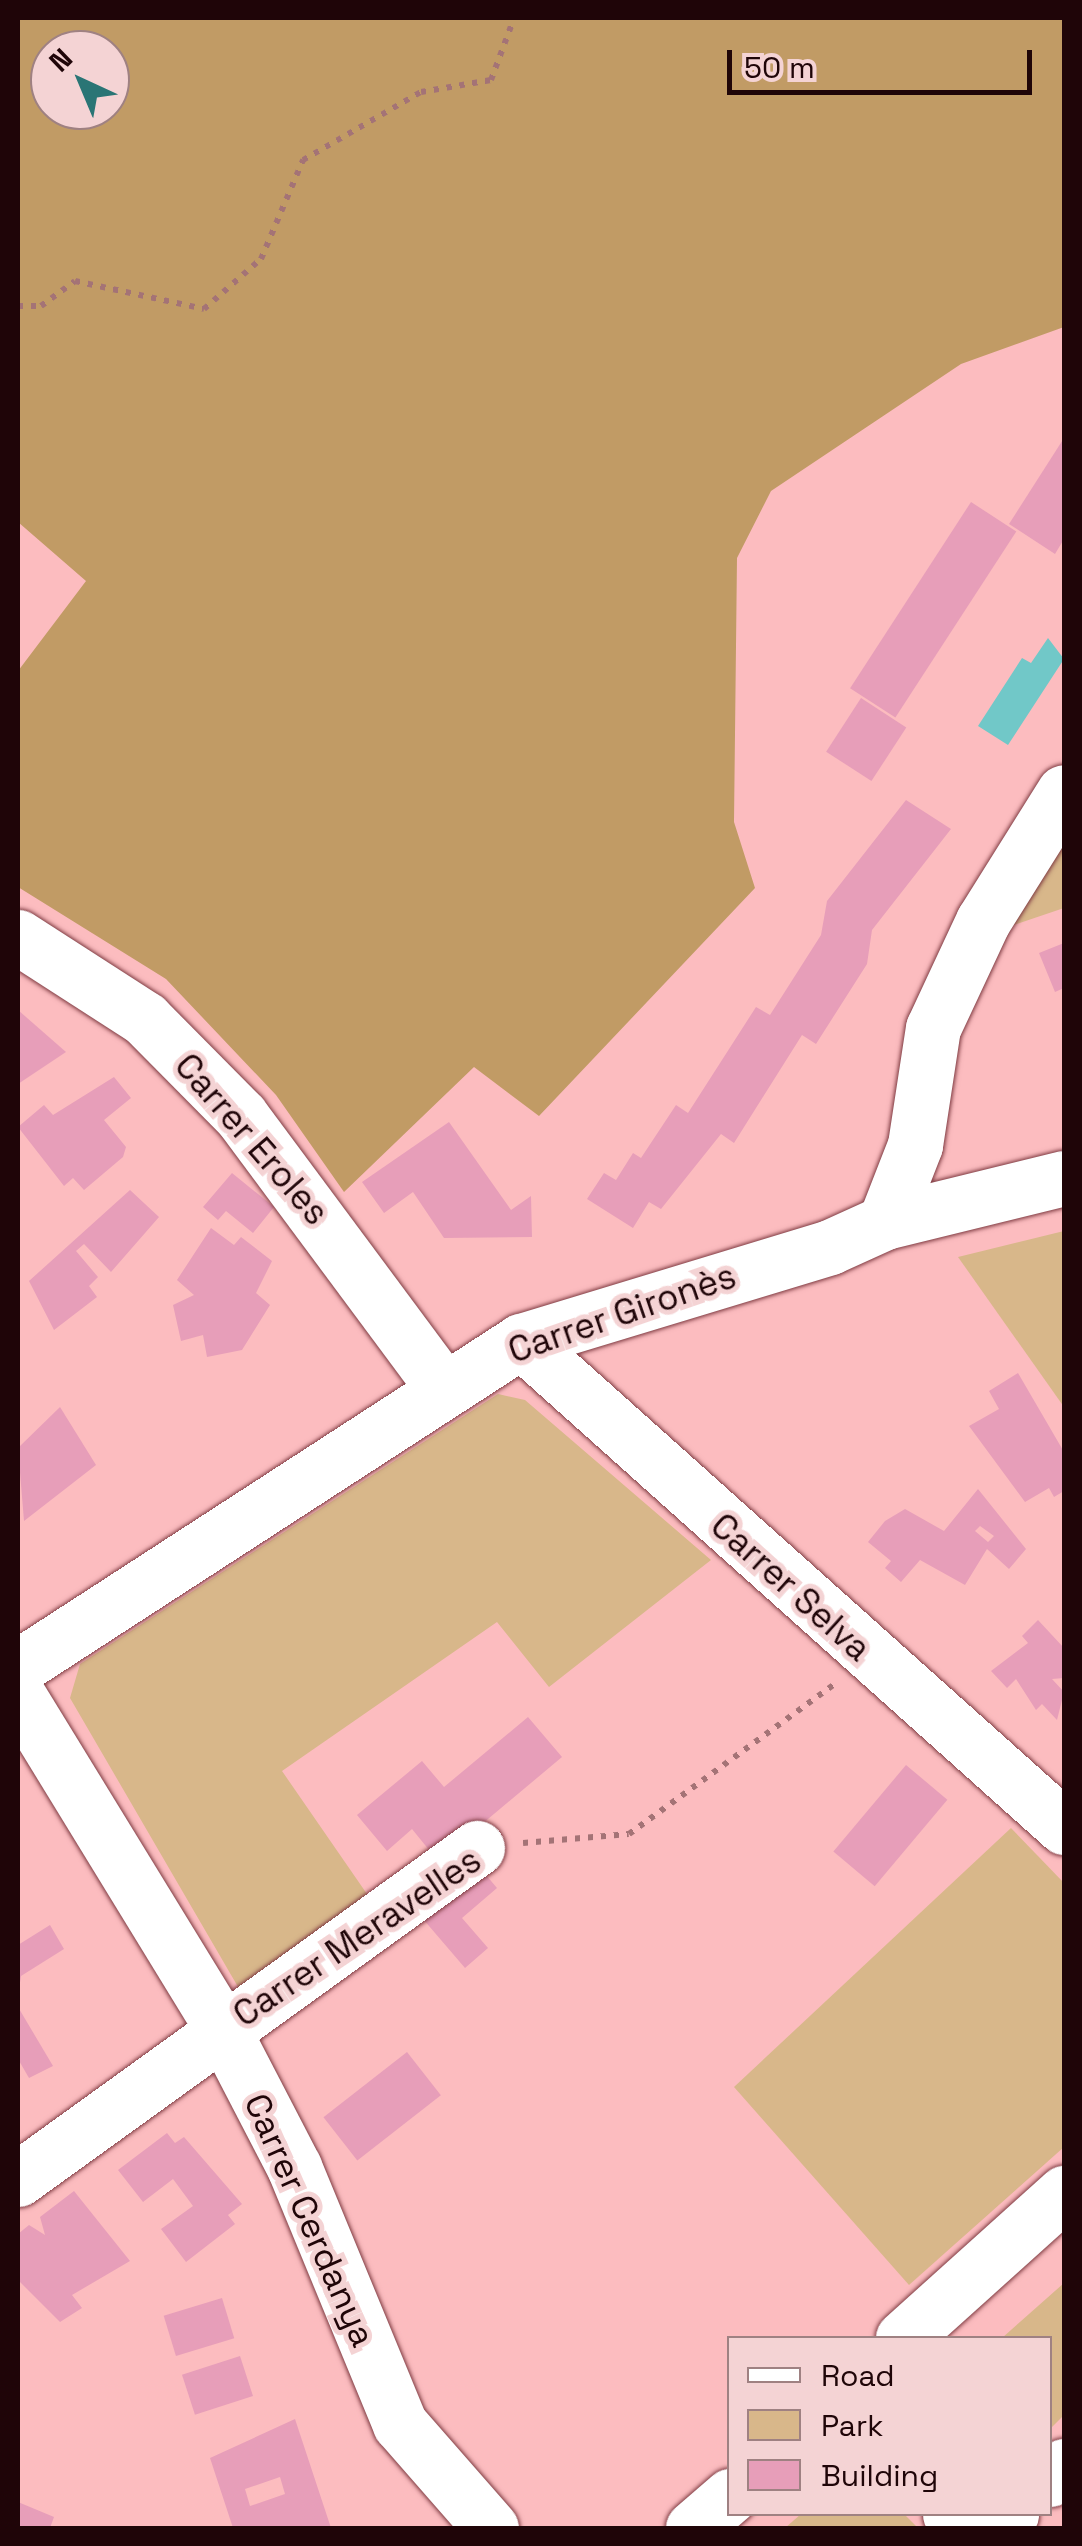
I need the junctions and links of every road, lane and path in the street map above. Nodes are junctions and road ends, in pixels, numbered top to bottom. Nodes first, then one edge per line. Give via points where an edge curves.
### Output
1 (514, 18) edge
2 (18, 306) edge
3 (1064, 792) edge
4 (18, 938) edge
5 (1064, 1178) edge
6 (885, 1222) junction
7 (522, 1341) junction
8 (442, 1386) junction
9 (870, 1659) junction
10 (18, 1667) edge
11 (18, 1695) edge
12 (1064, 1827) edge
13 (477, 1848) joint
14 (222, 2028) junction
15 (18, 2179) edge
16 (1064, 2193) edge
17 (905, 2336) edge
18 (727, 2499) edge
19 (491, 2528) edge
20 (693, 2528) edge

1 - 2 path via 490,80 421,92 304,160 260,260 204,309 75,281 41,306
3 - 6 street via 982,922 933,1028 915,1145
4 - 8 street, Carrer Eroles via 146,1018 241,1116
5 - 6 street, Carrer Gironès
6 - 7 street, Carrer Gironès via 830,1247
7 - 8 street, Carrer Gironès
7 - 9 street, Carrer Selva
8 - 10 street, Carrer Gironès
9 - 12 street, Carrer Selva
9 - 13 path, Carrer Meravelles via 629,1834
11 - 14 street, Carrer Cerdanya
13 - 14 street, Carrer Meravelles
14 - 15 street, Carrer Meravelles
14 - 19 street, Carrer Cerdanya via 294,2167 400,2424
16 - 17 street
18 - 20 street

